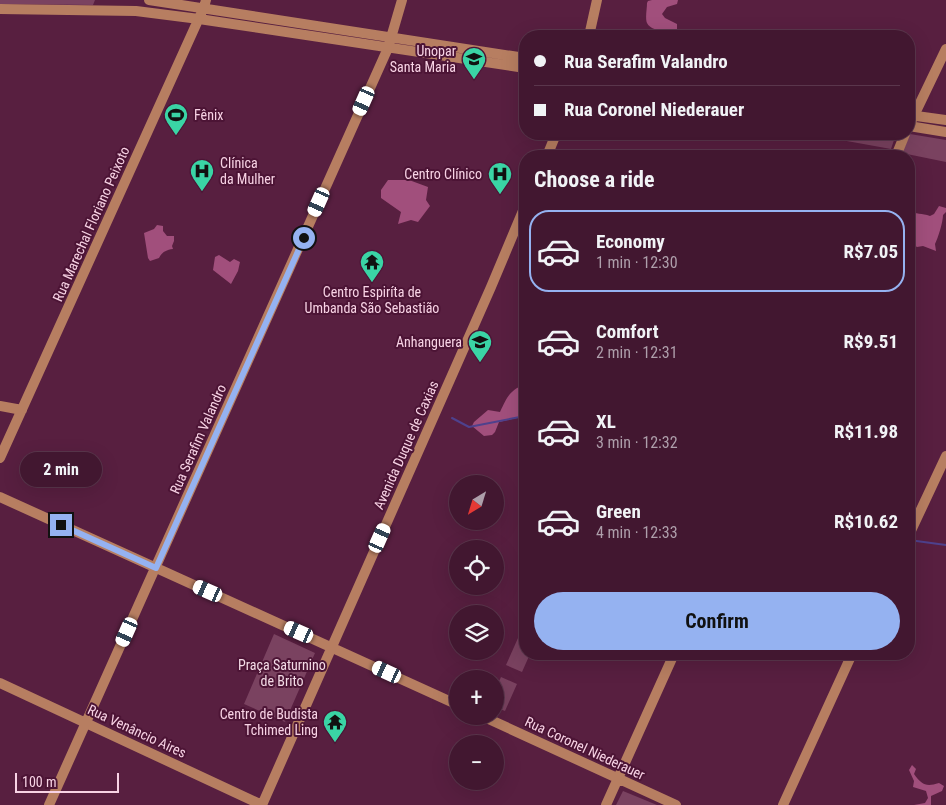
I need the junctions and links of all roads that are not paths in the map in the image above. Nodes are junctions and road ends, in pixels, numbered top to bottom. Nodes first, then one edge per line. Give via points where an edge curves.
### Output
1 (149, 0) edge
2 (402, 0) edge
3 (597, 0) edge
4 (205, 4) edge
5 (95, 5) edge
6 (0, 9) edge
7 (199, 19) junction
8 (590, 30) edge
9 (391, 37) junction
10 (388, 48) junction
11 (946, 49) edge
12 (519, 57) edge
13 (519, 67) edge
14 (915, 107) edge
15 (915, 116) edge
16 (946, 120) edge
17 (915, 127) edge
18 (946, 132) edge
19 (519, 220) edge
20 (0, 406) edge
21 (22, 410) junction
22 (946, 456) edge
23 (0, 458) edge
24 (0, 497) edge
25 (915, 521) edge
26 (156, 568) junction
27 (332, 647) junction
28 (671, 660) edge
29 (849, 660) edge
30 (0, 683) edge
31 (449, 701) edge
32 (87, 723) junction
33 (501, 725) edge
34 (618, 779) junction
35 (49, 805) edge
36 (262, 805) edge
37 (606, 805) edge
38 (676, 805) edge
39 (782, 805) edge

1 - 4 street
2 - 9 street, Rua Serafim Valandro
3 - 8 street
4 - 7 street, Rua Marechal Floriano Peixoto
4 - 9 street
5 - 6 street
5 - 7 street
7 - 10 street
7 - 21 street, Rua Marechal Floriano Peixoto
9 - 10 street, Rua Serafim Valandro
9 - 12 street
10 - 13 street
10 - 26 street, Rua Serafim Valandro
11 - 14 street
15 - 16 street
17 - 18 street
19 - 27 street, Avenida Duque de Caxias
20 - 21 street
21 - 23 street, Rua Marechal Floriano Peixoto
22 - 25 street
24 - 26 street
26 - 27 street
26 - 32 street, Rua Serafim Valandro
27 - 31 street
27 - 36 street, Avenida Duque de Caxias
28 - 34 street
29 - 39 street
30 - 32 street, Rua Venâncio Aires
32 - 35 street, Rua Serafim Valandro
32 - 36 street, Rua Venâncio Aires
33 - 34 street, Rua Coronel Niederauer
34 - 37 street
34 - 38 street, Rua Coronel Niederauer

